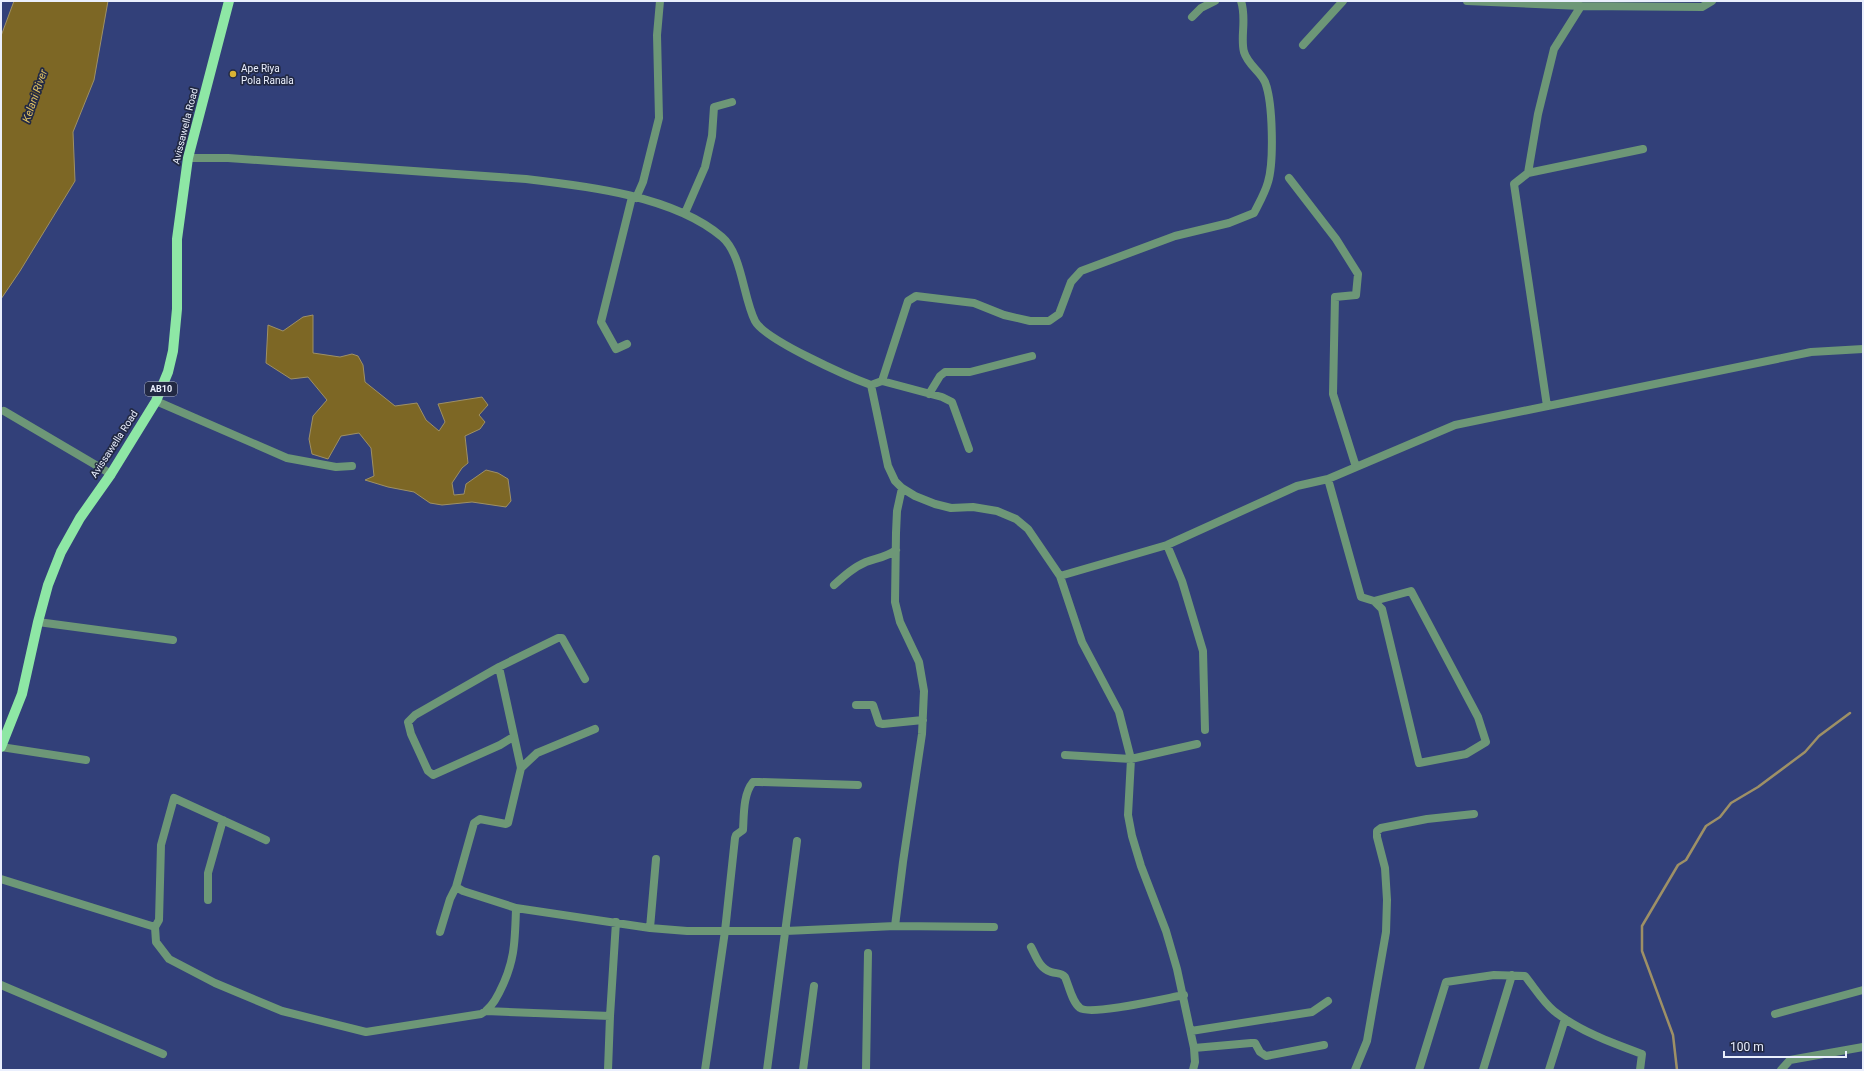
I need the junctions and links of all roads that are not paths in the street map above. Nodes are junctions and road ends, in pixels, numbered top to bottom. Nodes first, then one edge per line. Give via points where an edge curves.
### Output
1 (229, 1) edge
2 (660, 1) edge
3 (1215, 1) edge
4 (1241, 1) edge
5 (1343, 1) edge
6 (1466, 1) edge
7 (1712, 1) edge
8 (1580, 6) junction
9 (1192, 17) dead end
10 (1303, 45) dead end
11 (732, 102) dead end
12 (1643, 149) dead end
13 (188, 158) junction
14 (1528, 174) junction
15 (1289, 178) dead end
16 (634, 197) junction
17 (685, 213) junction
18 (626, 344) dead end
19 (1863, 349) edge
20 (1032, 356) dead end
21 (882, 381) junction
22 (871, 385) junction
23 (929, 394) junction
24 (156, 401) junction
25 (1547, 406) junction
26 (4, 411) dead end
27 (969, 449) dead end
28 (352, 466) dead end
29 (1356, 467) junction
30 (111, 474) junction
31 (1328, 480) junction
32 (902, 488) junction
33 (1168, 545) junction
34 (896, 550) junction
35 (1060, 576) junction
36 (834, 585) dead end
37 (1374, 601) junction
38 (38, 622) junction
39 (173, 640) dead end
40 (499, 667) junction
41 (584, 679) dead end
42 (856, 705) dead end
43 (922, 720) junction
44 (596, 729) dead end
45 (1205, 730) dead end
46 (513, 737) junction
47 (1197, 744) dead end
48 (1, 747) edge
49 (1065, 755) dead end
50 (1131, 759) junction
51 (86, 760) dead end
52 (521, 768) junction
53 (858, 785) dead end
54 (1474, 814) dead end
55 (223, 820) junction
56 (266, 840) dead end
57 (797, 841) dead end
58 (656, 859) dead end
59 (1, 879) edge
60 (456, 887) junction
61 (208, 900) dead end
62 (516, 908) junction
63 (616, 922) junction
64 (895, 926) junction
65 (155, 927) junction
66 (994, 927) dead end
67 (650, 928) junction
68 (725, 931) junction
69 (786, 931) junction
70 (440, 932) dead end
71 (1030, 947) dead end
72 (868, 953) dead end
73 (1512, 975) junction
74 (1, 985) edge
75 (814, 986) dead end
76 (1863, 990) edge
77 (1184, 994) junction
78 (1328, 1001) dead end
79 (486, 1011) junction
80 (1775, 1014) dead end
81 (610, 1016) junction
82 (1565, 1019) junction
83 (1191, 1031) junction
84 (1324, 1045) dead end
85 (1863, 1047) edge
86 (1194, 1048) junction
87 (163, 1054) dead end
88 (608, 1070) edge
89 (705, 1070) edge
90 (767, 1070) edge
91 (803, 1070) edge
92 (866, 1070) edge
93 (1193, 1070) edge
94 (1355, 1070) edge
95 (1419, 1070) edge
96 (1483, 1070) edge
97 (1549, 1070) edge
98 (1640, 1070) edge
99 (1782, 1070) edge

1 - 13 main road, Avissawella Road / AB10
2 - 16 street via 657,35 659,118 643,182
3 - 9 street via 1201,8
4 - 21 street via 1244,10 1244,51 1250,64 1264,81 1268,94 1272,135 1268,181 1254,213 1229,224 1175,236 1081,271 1071,282 1059,314 1049,321 1030,321 1004,315 974,303 916,296 908,301
5 - 10 street
6 - 8 street
7 - 8 street via 1702,7
8 - 14 street via 1554,49 1538,114
11 - 17 street via 714,107 712,136 705,166
12 - 14 street
13 - 16 street via 228,158 526,179 575,185
13 - 24 main road, Avissawella Road / AB10 via 177,239 177,309 173,351 168,372
14 - 25 street via 1514,184
15 - 29 street via 1336,239 1358,274 1356,296 1335,297 1333,394
16 - 17 street
16 - 18 street via 601,322 616,349
17 - 22 street via 723,238 733,253 756,323 773,337 833,370
19 - 25 street via 1811,352
20 - 23 street via 970,372 945,372
21 - 22 street
21 - 23 street
22 - 32 street via 888,466 895,481
23 - 27 street via 952,402
24 - 28 street via 287,458 336,467
24 - 30 main road, Avissawella Road / AB10
25 - 29 street via 1455,425
26 - 30 street
29 - 31 street
30 - 38 main road, Avissawella Road / AB10 via 80,518 61,552 48,585
31 - 33 street via 1297,486
31 - 37 street via 1361,597
32 - 34 street via 897,511
32 - 35 street via 935,504 951,508 973,507 991,510 1016,518 1028,529
33 - 35 street
33 - 45 street via 1182,581 1203,651
34 - 36 street via 888,556 865,562
34 - 43 street via 895,602 900,622 919,662 923,679
35 - 50 street via 1082,642 1120,712
37 - 37 street via 1382,609 1419,763 1466,754 1486,742 1478,717 1411,591
38 - 39 street
38 - 48 main road, Avissawella Road / AB10 via 22,694
40 - 41 street via 562,638
40 - 46 street
40 - 46 street via 415,715 408,722 409,728 428,771 433,775
42 - 43 street via 873,705 879,723 883,724
43 - 64 street
44 - 52 street via 536,753
46 - 52 street
47 - 50 street
48 - 51 street
49 - 50 street
50 - 77 street via 1128,815 1132,836 1166,931
52 - 60 street via 508,823 477,820
53 - 68 street via 753,782 747,793 743,830 735,838
54 - 94 street via 1427,819 1377,831 1385,868 1386,932 1367,1041
55 - 56 street
55 - 61 street via 208,874
55 - 65 street via 174,798 161,845 160,920
57 - 69 street
58 - 67 street
59 - 65 street
60 - 62 street
60 - 70 street
62 - 63 street
62 - 79 street via 512,965 497,997
63 - 67 street
63 - 81 street
64 - 66 street
64 - 69 street
65 - 79 street via 156,942 169,959 215,983 282,1011 366,1032 481,1014
67 - 68 street
68 - 69 street
68 - 89 street
69 - 90 street
71 - 77 street via 1044,968 1062,973 1066,977 1078,1007 1084,1010 1093,1011
72 - 92 street
73 - 82 street via 1525,976 1553,1010
73 - 95 street via 1446,982
73 - 96 street
74 - 87 street
75 - 91 street
76 - 80 street
77 - 83 street
78 - 83 street via 1312,1012
79 - 81 street
81 - 88 street
82 - 97 street
82 - 98 street via 1610,1042 1642,1054
83 - 86 street
84 - 86 street via 1266,1056 1255,1043
85 - 99 street via 1790,1060
86 - 93 street

